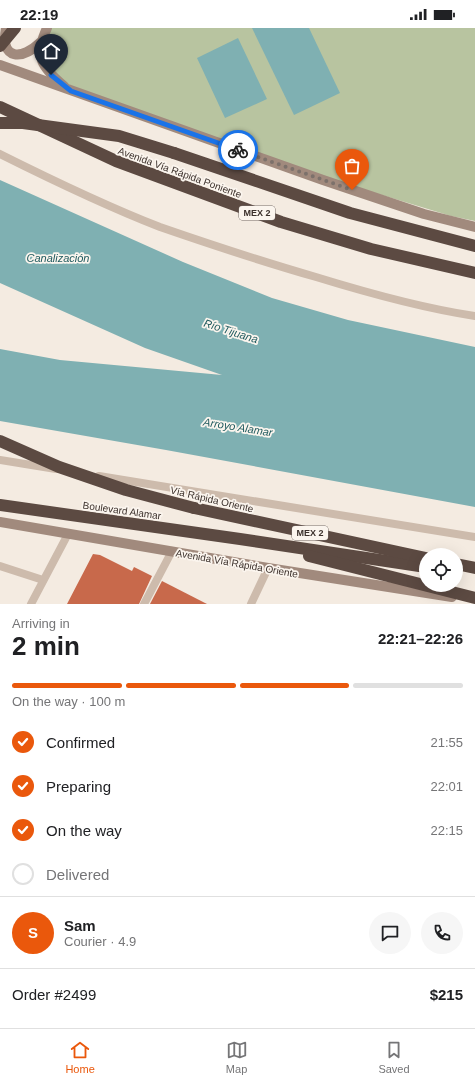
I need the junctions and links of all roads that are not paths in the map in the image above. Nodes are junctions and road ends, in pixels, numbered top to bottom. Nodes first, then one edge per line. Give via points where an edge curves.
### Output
1 (6, 28) edge
2 (16, 28) edge
3 (47, 28) edge
4 (41, 42) junction
5 (0, 46) edge
6 (0, 65) edge
7 (71, 91) junction
8 (0, 107) edge
9 (0, 123) edge
10 (0, 154) edge
11 (475, 227) edge
12 (475, 246) edge
13 (475, 273) edge
14 (475, 316) edge
15 (0, 441) edge
16 (0, 460) edge
17 (0, 506) edge
18 (0, 522) edge
19 (68, 534) junction
20 (475, 537) edge
21 (240, 538) junction
22 (172, 552) junction
23 (419, 556) edge
24 (463, 565) edge
25 (0, 566) edge
26 (419, 567) edge
27 (268, 568) junction
28 (475, 568) edge
29 (463, 574) edge
30 (475, 576) edge
31 (43, 580) junction
32 (475, 599) edge
33 (31, 604) edge
34 (144, 604) edge
35 (251, 604) edge

1 - 4 main road via 5,47 10,53 24,54
2 - 5 highway, bridge
3 - 4 main road
4 - 7 main road via 40,55 44,65 51,75
6 - 7 main road
7 - 11 main road via 424,214
8 - 13 highway, Avenida Vía Rápida Poniente / MEX 2 via 116,161 282,222 371,249
9 - 12 highway, bridge via 38,125 119,136 350,213
10 - 14 lane via 45,177 159,226 354,289
15 - 23 highway, Vía Rápida Oriente / MEX 2, bridge via 59,467 126,490 194,508
16 - 20 lane
17 - 21 highway, Boulevard Alamar
18 - 19 main road, Avenida Vía Rápida Oriente
19 - 22 main road, Avenida Vía Rápida Oriente
19 - 31 lane
21 - 26 highway
21 - 32 highway
22 - 27 main road, Avenida Vía Rápida Oriente
22 - 34 lane
24 - 28 highway
25 - 31 lane
27 - 32 main road, Avenida Vía Rápida Oriente
27 - 35 lane
29 - 30 highway
31 - 33 lane

